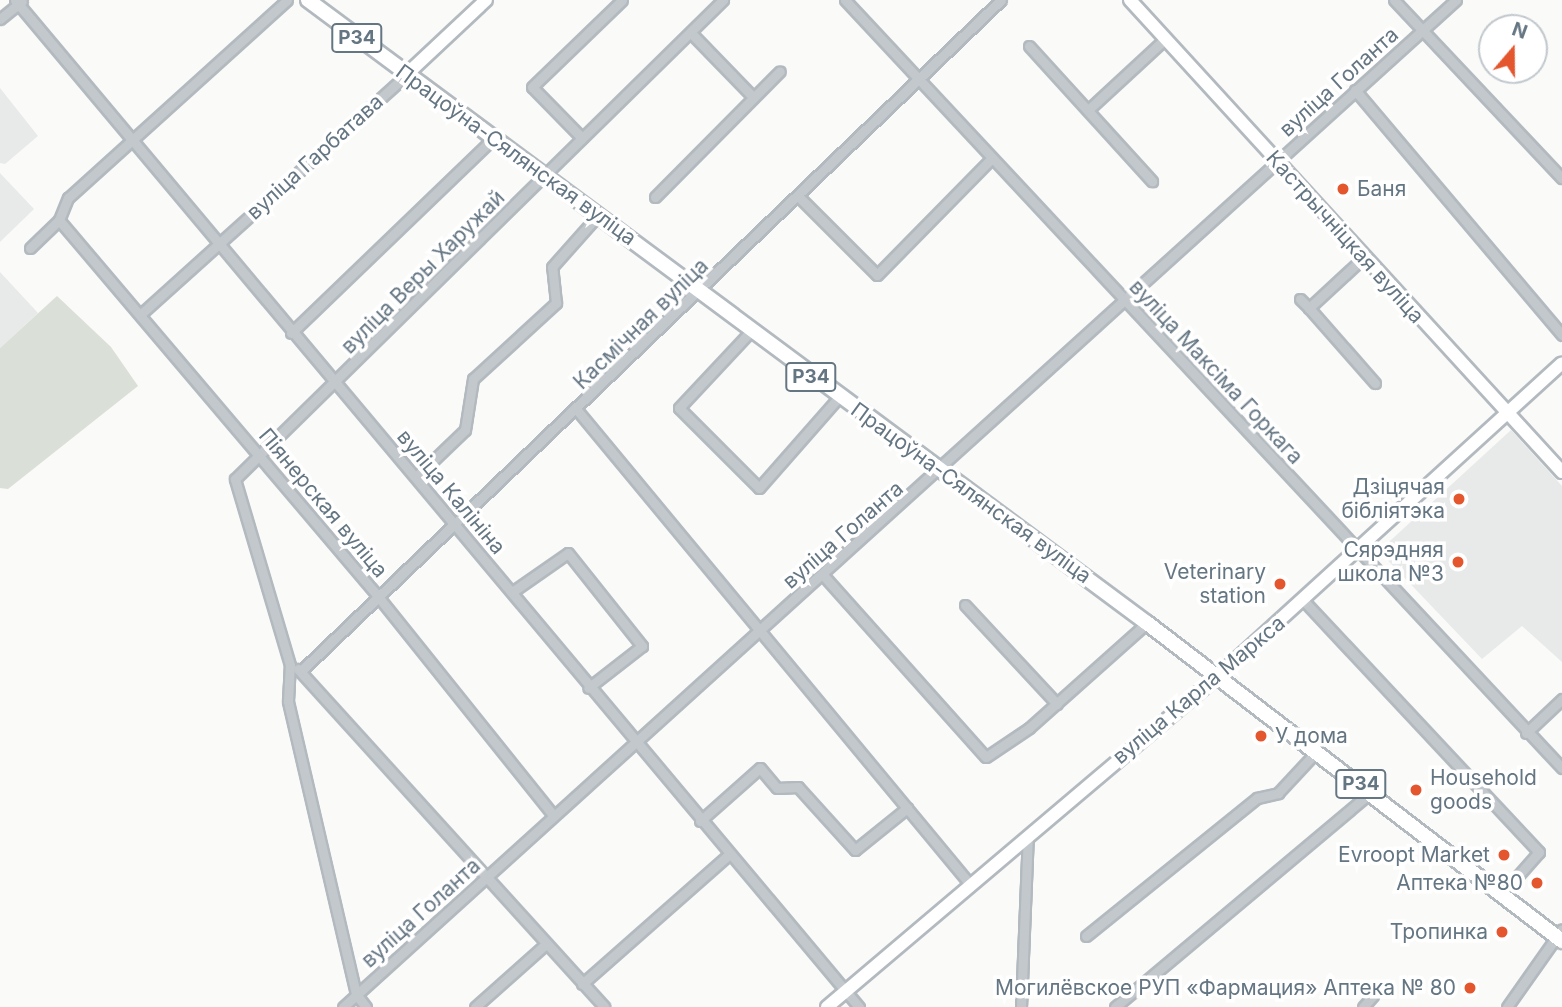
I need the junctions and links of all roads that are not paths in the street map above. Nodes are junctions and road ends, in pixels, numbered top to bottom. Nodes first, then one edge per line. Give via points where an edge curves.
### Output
1 (288, 0) edge
2 (308, 0) edge
3 (486, 0) edge
4 (622, 0) edge
5 (723, 0) edge
6 (845, 0) edge
7 (1001, 0) edge
8 (1130, 0) edge
9 (1394, 0) edge
10 (1456, 0) edge
11 (19, 1) edge
12 (0, 19) edge
13 (1425, 28) junction
14 (691, 33) junction
15 (1166, 38) junction
16 (1029, 46) dead end
17 (780, 71) dead end
18 (407, 74) junction
19 (917, 79) junction
20 (1355, 90) junction
21 (753, 97) junction
22 (1088, 110) junction
23 (495, 137) junction
24 (133, 138) junction
25 (582, 138) junction
26 (990, 160) junction
27 (1277, 163) junction
28 (546, 174) junction
29 (1562, 178) edge
30 (1152, 181) dead end
31 (655, 197) dead end
32 (799, 197) junction
33 (599, 214) junction
34 (59, 220) junction
35 (221, 242) junction
36 (30, 248) dead end
37 (1363, 258) junction
38 (698, 292) junction
39 (1124, 298) junction
40 (1300, 299) dead end
41 (1309, 308) junction
42 (142, 313) junction
43 (750, 332) junction
44 (291, 333) junction
45 (1562, 335) edge
46 (1562, 363) edge
47 (1375, 383) dead end
48 (335, 384) junction
49 (839, 397) junction
50 (577, 410) junction
51 (1506, 412) junction
52 (260, 456) junction
53 (942, 471) junction
54 (1562, 472) edge
55 (418, 475) junction
56 (456, 525) junction
57 (1357, 551) junction
58 (823, 575) junction
59 (512, 592) junction
60 (380, 598) junction
61 (1304, 601) junction
62 (965, 606) dead end
63 (1147, 623) junction
64 (761, 630) junction
65 (290, 666) junction
66 (302, 670) junction
67 (1217, 677) junction
68 (589, 688) junction
69 (1562, 699) edge
70 (1056, 704) junction
71 (1526, 733) junction
72 (634, 745) junction
73 (1317, 751) junction
74 (1562, 768) edge
75 (1371, 792) junction
76 (907, 808) junction
77 (553, 815) junction
78 (700, 821) junction
79 (1028, 836) junction
80 (727, 856) junction
81 (486, 879) junction
82 (969, 883) junction
83 (1501, 895) junction
84 (1086, 936) dead end
85 (1560, 936) edge
86 (546, 944) junction
87 (582, 984) junction
88 (846, 991) junction
89 (356, 994) junction
90 (1373, 996) dead end
91 (601, 1006) edge
92 (343, 1007) edge
93 (366, 1007) edge
94 (475, 1007) edge
95 (827, 1007) edge
96 (859, 1007) edge
97 (1021, 1007) edge
98 (1115, 1007) edge
99 (1363, 1007) edge
100 (1507, 1007) edge

1 - 24 street
2 - 18 main road, Працоўна-Сялянская вуліца / Р34
3 - 18 street, вуліца Гарбатава
4 - 25 street via 532,87
5 - 14 street, вуліца Веры Харужай
6 - 19 street, вуліца Максіма Горкага
7 - 19 street, Касмічная вуліца
8 - 15 street, Кастрычніцкая вуліца
9 - 13 street
10 - 13 street, вуліца Голанта
11 - 12 street
11 - 24 street, вуліца Калініна
13 - 20 street, вуліца Голанта
13 - 29 street
14 - 21 street
14 - 25 street, вуліца Веры Харужай
15 - 22 street
15 - 27 street, Кастрычніцкая вуліца
16 - 22 street
17 - 21 street
18 - 23 main road, Працоўна-Сялянская вуліца / Р34
18 - 35 street, вуліца Гарбатава
19 - 26 street, вуліца Максіма Горкага
19 - 32 street, Касмічная вуліца
20 - 27 street, вуліца Голанта
20 - 45 street
21 - 31 street
22 - 30 street
23 - 28 main road, Працоўна-Сялянская вуліца / Р34
23 - 44 street
24 - 34 street via 68,198
24 - 35 street, вуліца Калініна
25 - 28 street, вуліца Веры Харужай
26 - 32 street via 877,275
26 - 39 street, вуліца Максіма Горкага
27 - 37 street, Кастрычніцкая вуліца
27 - 39 street, вуліца Голанта
28 - 33 main road, Працоўна-Сялянская вуліца / Р34
28 - 48 street, вуліца Веры Харужай
32 - 38 street, Касмічная вуліца
33 - 38 main road, Працоўна-Сялянская вуліца / Р34
33 - 55 street via 552,267 556,303 473,379 465,430
34 - 36 street
34 - 42 street, Піянерская вуліца
35 - 42 street, вуліца Гарбатава
35 - 44 street, вуліца Калініна
37 - 41 street
37 - 51 street, Кастрычніцкая вуліца
38 - 43 main road, Працоўна-Сялянская вуліца / Р34
38 - 50 street, Касмічная вуліца
39 - 53 street, вуліца Голанта
39 - 57 street, вуліца Максіма Горкага
40 - 41 street
41 - 47 street
42 - 52 street, Піянерская вуліца
43 - 49 main road, Працоўна-Сялянская вуліца / Р34
43 - 49 street via 679,408 759,488
44 - 48 street, вуліца Калініна
46 - 51 street, вуліца Карла Маркса
48 - 52 street, вуліца Веры Харужай
48 - 55 street, вуліца Калініна
49 - 53 main road, Працоўна-Сялянская вуліца / Р34
50 - 56 street, Касмічная вуліца
50 - 64 street
51 - 54 street, Кастрычніцкая вуліца
51 - 57 street, вуліца Карла Маркса
52 - 60 street, Піянерская вуліца
52 - 65 street, вуліца Веры Харужай via 235,479
53 - 58 street, вуліца Голанта
53 - 63 main road, Працоўна-Сялянская вуліца / Р34
55 - 56 street, вуліца Калініна
56 - 59 street, вуліца Калініна
56 - 60 street, Касмічная вуліца
57 - 61 street, вуліца Карла Маркса
57 - 71 street, вуліца Максіма Горкага
58 - 64 street, вуліца Голанта
58 - 70 street via 986,757
59 - 68 street, вуліца Калініна
59 - 68 street via 568,553 634,635 642,646
60 - 66 street, Касмічная вуліца
60 - 77 street, Піянерская вуліца
61 - 67 street, вуліца Карла Маркса
61 - 83 street via 1539,852
62 - 70 street
63 - 67 main road, Працоўна-Сялянская вуліца / Р34
63 - 70 street
64 - 72 street, вуліца Голанта
64 - 76 street
65 - 66 street
65 - 89 street via 288,701
66 - 81 street
67 - 73 main road, Працоўна-Сялянская вуліца / Р34
67 - 79 street, вуліца Карла Маркса
68 - 72 street, вуліца Калініна
69 - 71 street
71 - 74 street, вуліца Максіма Горкага
72 - 77 street, вуліца Голанта
72 - 78 street, вуліца Калініна
73 - 75 main road, Працоўна-Сялянская вуліца / Р34
73 - 84 street via 1278,793 1257,798
75 - 83 main road, Працоўна-Сялянская вуліца / Р34
75 - 98 street
76 - 78 street via 855,850 798,787 777,788 760,768
76 - 82 street
77 - 81 street, вуліца Голанта
78 - 80 street, вуліца Калініна
79 - 82 street, вуліца Карла Маркса
79 - 97 street
80 - 87 street
80 - 88 street, вуліца Калініна
81 - 86 street
81 - 89 street, вуліца Голанта
82 - 88 street, вуліца Карла Маркса
83 - 85 main road, Працоўна-Сялянская вуліца / Р34
85 - 100 street
86 - 87 street
86 - 94 street
87 - 91 street
88 - 95 street, вуліца Карла Маркса
88 - 96 street, вуліца Калініна
89 - 92 street, вуліца Голанта
89 - 93 street
90 - 99 street

